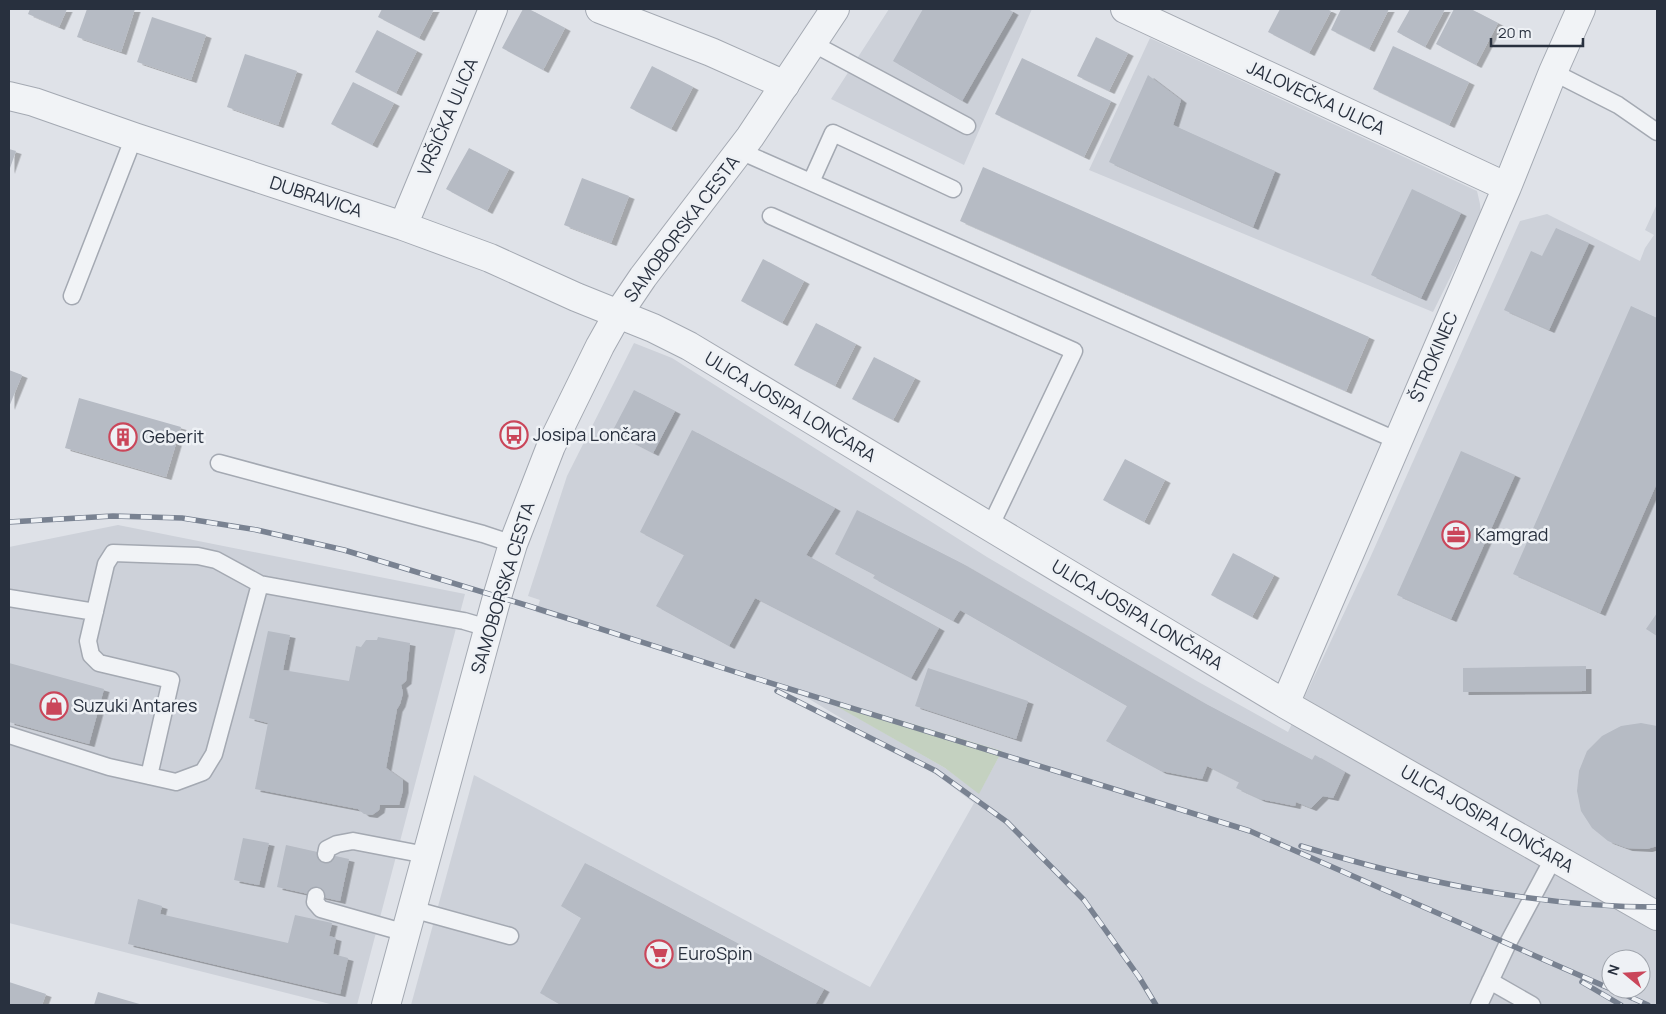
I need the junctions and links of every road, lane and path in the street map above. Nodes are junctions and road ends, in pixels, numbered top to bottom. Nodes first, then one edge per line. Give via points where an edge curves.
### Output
1 (493, 9) edge
2 (600, 9) edge
3 (835, 9) edge
4 (1125, 9) edge
5 (1581, 9) edge
6 (812, 43) junction
7 (1553, 72) junction
8 (785, 85) junction
9 (9, 96) edge
10 (967, 126) dead end
11 (1657, 132) edge
12 (134, 138) junction
13 (740, 151) junction
14 (811, 182) junction
15 (1507, 187) junction
16 (952, 189) dead end
17 (771, 216) dead end
18 (403, 226) junction
19 (72, 296) dead end
20 (618, 314) junction
21 (1398, 441) junction
22 (219, 463) dead end
23 (990, 527) junction
24 (513, 544) junction
25 (260, 584) junction
26 (9, 598) edge
27 (95, 612) junction
28 (488, 628) junction
29 (1285, 704) junction
30 (9, 735) edge
31 (149, 776) junction
32 (326, 854) dead end
33 (426, 855) junction
34 (1554, 857) junction
35 (316, 896) dead end
36 (1657, 916) edge
37 (409, 921) junction
38 (510, 936) dead end
39 (1490, 981) junction
40 (386, 1005) edge
41 (1479, 1005) edge
42 (1532, 1005) edge

1 - 18 street, VRŠIČKA ULICA
2 - 8 street
3 - 6 street, SAMOBORSKA CESTA
4 - 15 street, JALOVEČKA ULICA
5 - 7 street, ŠTROKINEC
6 - 8 street, SAMOBORSKA CESTA
6 - 10 lane
7 - 11 lane via 1618,106
7 - 15 street, ŠTROKINEC
8 - 13 street, SAMOBORSKA CESTA
9 - 12 street, DUBRAVICA
12 - 18 street, DUBRAVICA
12 - 19 lane
13 - 14 lane
13 - 20 street, SAMOBORSKA CESTA
14 - 16 lane via 833,133
14 - 21 lane
15 - 21 street, ŠTROKINEC
17 - 23 lane via 1074,351
18 - 20 street, DUBRAVICA via 490,258
20 - 23 street, ULICA JOSIPA LONČARA via 688,346
20 - 24 street, SAMOBORSKA CESTA via 551,446
21 - 29 street, ŠTROKINEC
22 - 24 lane
23 - 29 street, ULICA JOSIPA LONČARA
24 - 28 street, SAMOBORSKA CESTA
25 - 27 lane via 216,560 198,556 113,553 106,564
25 - 28 lane
25 - 31 lane via 214,754 203,772 176,782
26 - 27 lane
27 - 31 lane via 88,641 91,656 99,662 171,680
28 - 33 street, SAMOBORSKA CESTA
29 - 34 street, ULICA JOSIPA LONČARA
30 - 31 lane via 109,767
32 - 33 lane via 327,849 337,844 353,841
33 - 37 street, SAMOBORSKA CESTA
34 - 36 street, ULICA JOSIPA LONČARA
34 - 39 lane
35 - 37 lane via 315,902 321,909
37 - 38 lane
37 - 40 street, SAMOBORSKA CESTA
39 - 41 lane
39 - 42 lane

